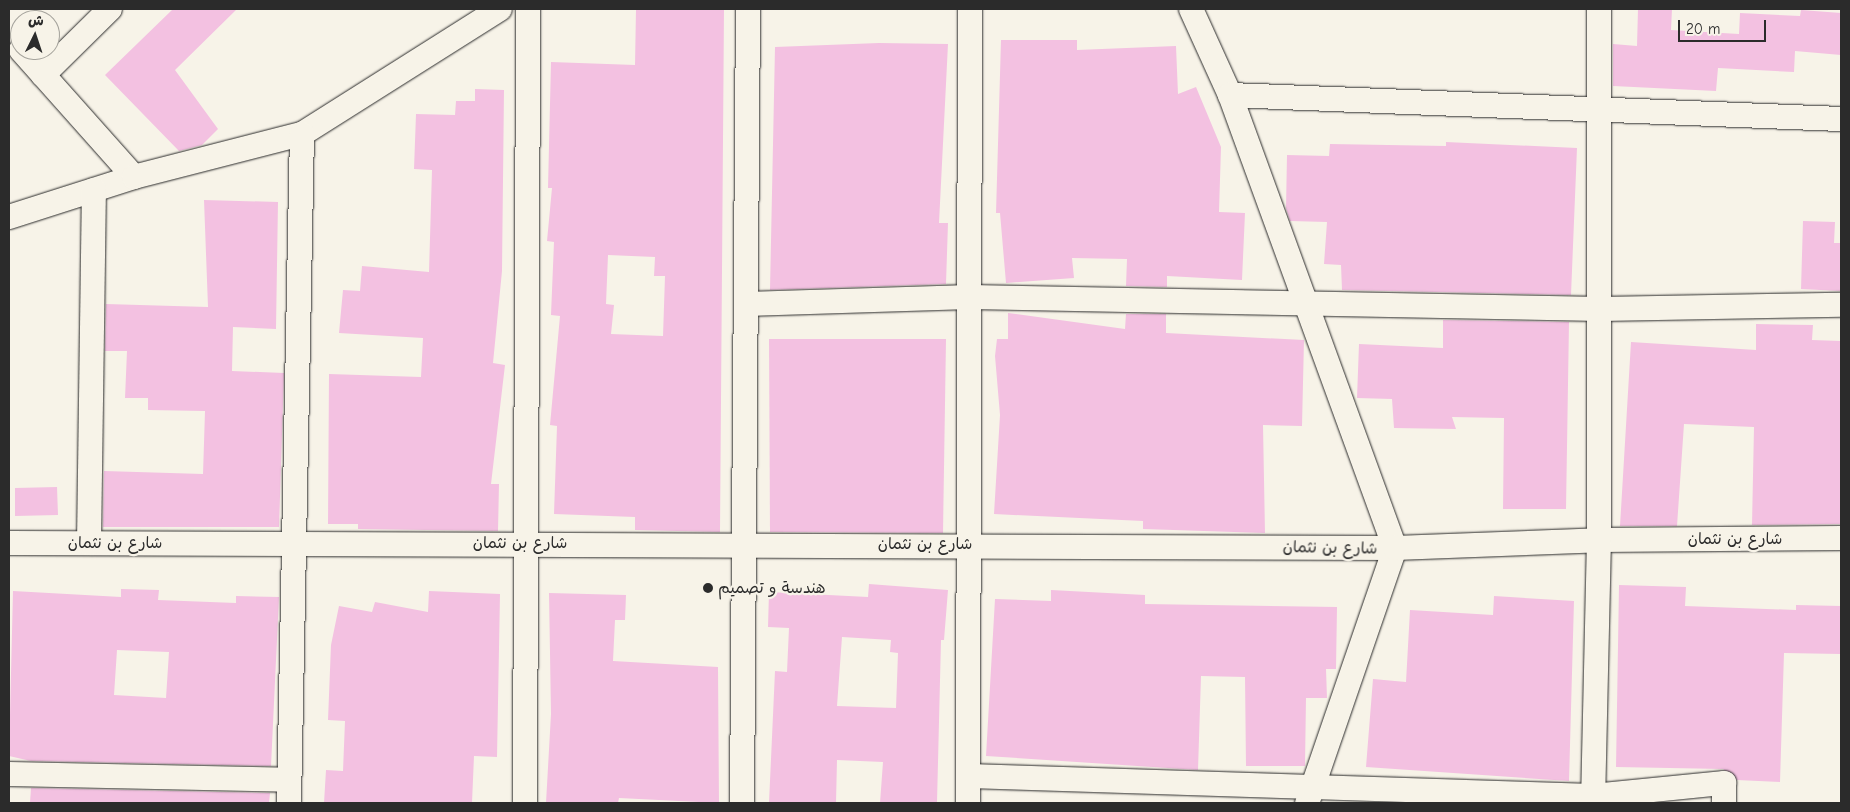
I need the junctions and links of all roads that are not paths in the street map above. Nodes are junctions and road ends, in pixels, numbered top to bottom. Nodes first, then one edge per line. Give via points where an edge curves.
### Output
1 (110, 9) edge
2 (500, 9) edge
3 (528, 9) edge
4 (748, 9) edge
5 (970, 9) edge
6 (1191, 9) edge
7 (1599, 9) edge
8 (30, 60) edge
9 (43, 75) junction
10 (1230, 95) junction
11 (1599, 112) junction
12 (1841, 119) edge
13 (302, 134) junction
14 (134, 177) junction
15 (94, 190) junction
16 (9, 217) edge
17 (970, 297) junction
18 (1303, 301) junction
19 (746, 304) junction
20 (1841, 305) edge
21 (1601, 310) junction
22 (1841, 538) edge
23 (1600, 540) junction
24 (295, 542) junction
25 (9, 543) edge
26 (89, 543) junction
27 (526, 543) junction
28 (744, 544) junction
29 (970, 544) junction
30 (1395, 548) junction
31 (9, 774) edge
32 (969, 776) junction
33 (288, 780) junction
34 (1310, 794) edge
35 (1593, 799) edge
36 (289, 803) edge
37 (525, 803) edge
38 (742, 803) edge
39 (968, 803) edge
40 (1724, 803) edge

1 - 9 street
2 - 13 street
3 - 27 street
4 - 19 street
5 - 17 street
6 - 10 street
7 - 11 street
8 - 9 street
9 - 14 street
10 - 11 street
10 - 18 street
11 - 12 street
11 - 21 street
13 - 14 street
13 - 24 street
14 - 15 street
15 - 16 street
15 - 26 street
17 - 18 street
17 - 19 street
17 - 29 street
18 - 21 street
18 - 30 street
19 - 28 street
20 - 21 street
21 - 23 street
22 - 23 street, شارع بن نثمان
23 - 30 street, شارع بن نثمان
23 - 35 street
24 - 26 street, شارع بن نثمان
24 - 27 street, شارع بن نثمان
24 - 33 street
25 - 26 street, شارع بن نثمان
27 - 28 street, شارع بن نثمان
27 - 37 street
28 - 29 street, شارع بن نثمان
28 - 38 street
29 - 30 street, شارع بن نثمان
29 - 32 street
30 - 34 street
31 - 33 street
32 - 34 street
32 - 39 street
33 - 36 street
34 - 35 street
35 - 40 street via 1724,783

